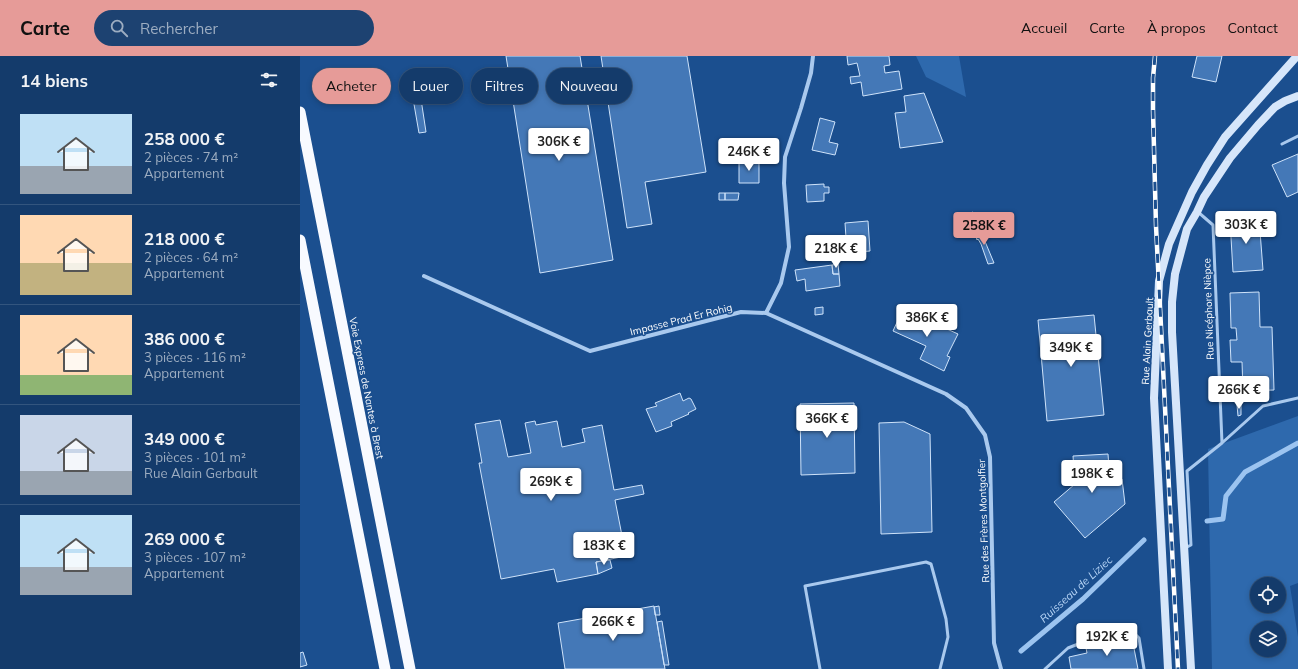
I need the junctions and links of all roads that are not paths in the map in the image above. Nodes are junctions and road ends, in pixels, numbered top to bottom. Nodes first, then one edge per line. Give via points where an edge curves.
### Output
1 (812, 56) edge
2 (1297, 56) edge
3 (1298, 96) edge
4 (300, 112) edge
5 (1298, 136) edge
6 (1282, 144) dead end
7 (1197, 212) junction
8 (300, 240) edge
9 (424, 276) dead end
10 (766, 313) junction
11 (1298, 398) edge
12 (1222, 443) junction
13 (1183, 549) junction
14 (384, 669) edge
15 (410, 669) edge
16 (820, 669) edge
17 (940, 669) edge
18 (1001, 669) edge
19 (1045, 669) edge
20 (1144, 669) edge
21 (1168, 669) edge
22 (1191, 669) edge

1 - 10 street via 812,73 784,157 789,248 781,283
2 - 21 main road, Rue Alain Gerbault via 1225,137 1207,165 1169,244 1159,281 1154,398
3 - 7 main road via 1274,107 1258,125 1215,179
4 - 15 highway, Voie Express de Nantes à Brest
5 - 6 lane
7 - 12 lane, Rue Nicéphore Nièpce via 1213,225
7 - 13 main road via 1187,228 1181,249 1172,302
8 - 14 highway
9 - 10 street, Impasse Prad Er Rohig via 590,350 741,312
10 - 18 street, Rue des Frères Montgolfier via 946,394 966,408 985,435 990,457 994,643
11 - 12 lane via 1262,406
12 - 13 lane via 1187,471 1191,545
13 - 22 main road
16 - 17 lane via 805,586 926,562 930,564 946,619 948,637
19 - 20 lane via 1068,648 1086,641 1133,632 1139,638

